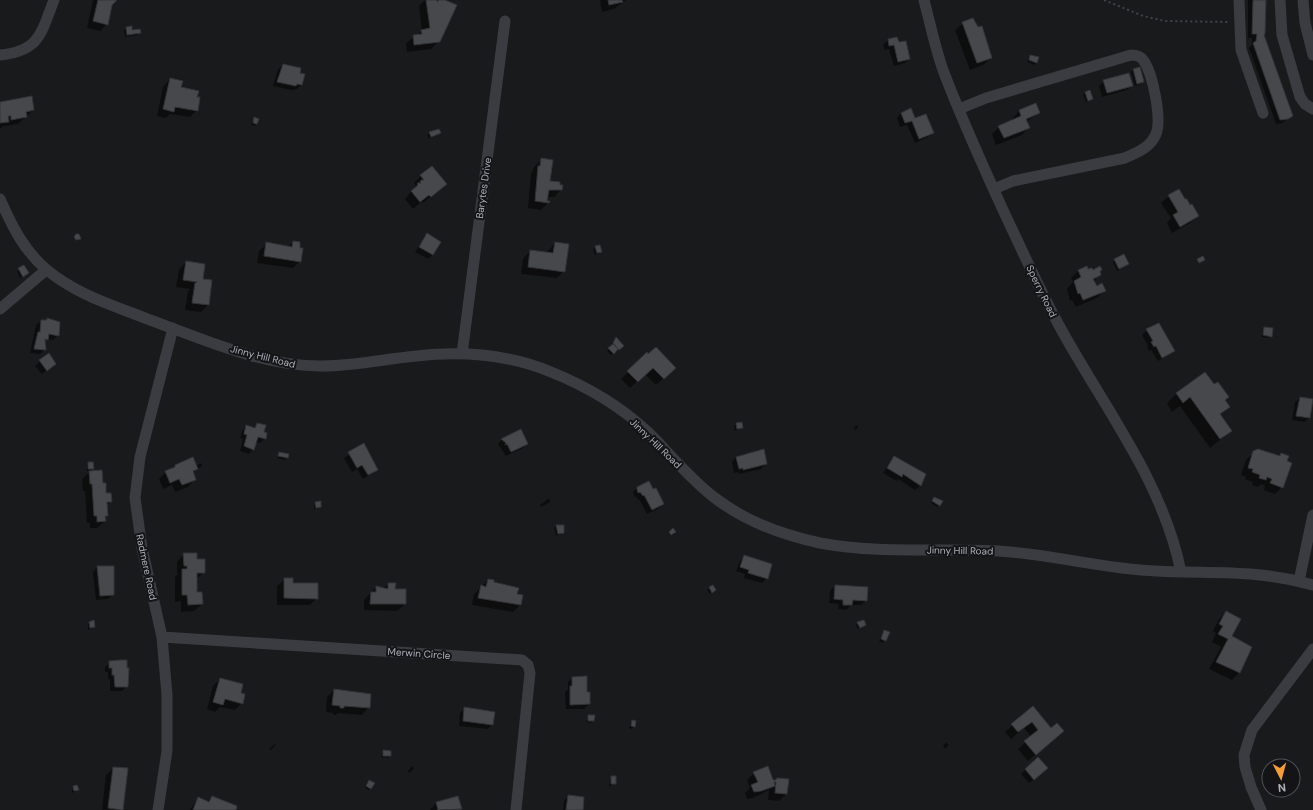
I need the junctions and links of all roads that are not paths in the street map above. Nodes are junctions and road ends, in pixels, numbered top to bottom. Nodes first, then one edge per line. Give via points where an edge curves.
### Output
1 (54, 0) edge
2 (924, 0) edge
3 (1239, 0) edge
4 (1280, 0) edge
5 (1303, 0) edge
6 (505, 21) dead end
7 (0, 55) edge
8 (1313, 55) edge
9 (959, 109) junction
10 (1313, 109) edge
11 (1263, 113) dead end
12 (994, 189) junction
13 (0, 199) edge
14 (46, 270) junction
15 (0, 309) edge
16 (173, 328) junction
17 (462, 354) junction
18 (1313, 515) edge
19 (1181, 572) junction
20 (1299, 581) junction
21 (1313, 586) edge
22 (162, 637) junction
23 (1313, 648) edge
24 (158, 810) edge
25 (516, 810) edge
26 (1261, 810) edge

1 - 7 street via 33,45 15,54
2 - 9 street, Sperry Road via 941,62
3 - 11 street via 1241,50
4 - 10 street via 1280,28 1284,47 1300,97
5 - 8 street via 1305,23
6 - 17 street, Barytes Drive
9 - 12 street, Sperry Road
9 - 12 street via 986,98 1131,55 1144,60 1152,83 1158,121 1156,133 1150,144 1125,158 1013,181
12 - 19 street, Sperry Road via 1061,329 1159,500 1174,541
13 - 14 street, Jinny Hill Road via 21,241
14 - 15 street
14 - 16 street, Jinny Hill Road via 92,297
16 - 17 street, Jinny Hill Road via 290,364 346,366 437,354
16 - 22 street, Radmere Road via 140,457 135,498 142,548
17 - 19 street, Jinny Hill Road via 494,356 522,362 548,370 578,384 608,401 647,431 692,479 714,497 756,523 793,536 850,547 1028,553 1117,568
18 - 20 street
19 - 20 street, Jinny Hill Road via 1246,572
20 - 21 street, Jinny Hill Road
22 - 24 street, Radmere Road via 167,695 167,751
22 - 25 street, Merwin Circle via 522,660 528,665 530,673
23 - 26 street via 1252,730 1244,756 1245,767

